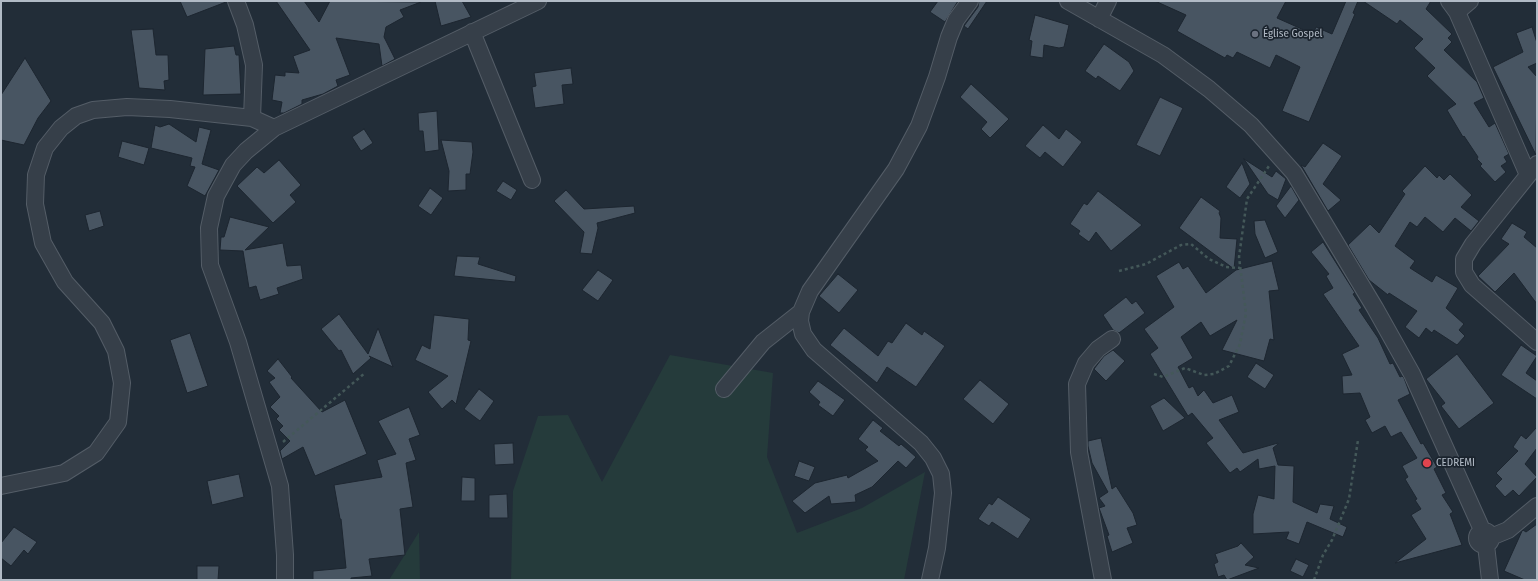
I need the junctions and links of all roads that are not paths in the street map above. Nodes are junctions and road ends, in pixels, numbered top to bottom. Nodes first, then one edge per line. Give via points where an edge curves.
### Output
1 (236, 1) edge
2 (538, 1) edge
3 (970, 1) edge
4 (1068, 1) edge
5 (1108, 1) edge
6 (1470, 1) edge
7 (1453, 6) edge
8 (1099, 19) junction
9 (472, 32) junction
10 (252, 118) junction
11 (274, 128) junction
12 (1532, 169) edge
13 (532, 180) dead end
14 (801, 312) junction
15 (1531, 328) edge
16 (1112, 338) dead end
17 (1537, 342) edge
18 (724, 389) dead end
19 (1, 486) edge
20 (1537, 506) edge
21 (1487, 538) junction
22 (285, 580) edge
23 (930, 580) edge
24 (1103, 580) edge
25 (1490, 580) edge

1 - 10 street via 245,25 254,65
2 - 9 street
3 - 14 street via 954,26 919,126 896,169 819,275
4 - 8 street
5 - 8 street
6 - 7 street
7 - 12 street
8 - 21 street via 1163,55 1209,89 1251,125 1294,173 1412,374
9 - 11 street
9 - 13 street
10 - 11 street
10 - 19 street via 170,109 127,107 93,110 76,116 61,128 45,148 36,175 35,204 43,243 66,282 102,323 116,351 122,383 118,422 96,453 64,473
11 - 22 street via 232,165 216,196 209,228 210,265 238,342 280,486
12 - 15 street via 1464,259 1464,272 1472,285
14 - 18 street via 763,342
14 - 23 street via 802,334 814,350 921,443 941,474 943,493 937,548
15 - 17 street
16 - 24 street via 1086,363 1077,384 1079,452
20 - 21 street via 1508,530
21 - 25 street

